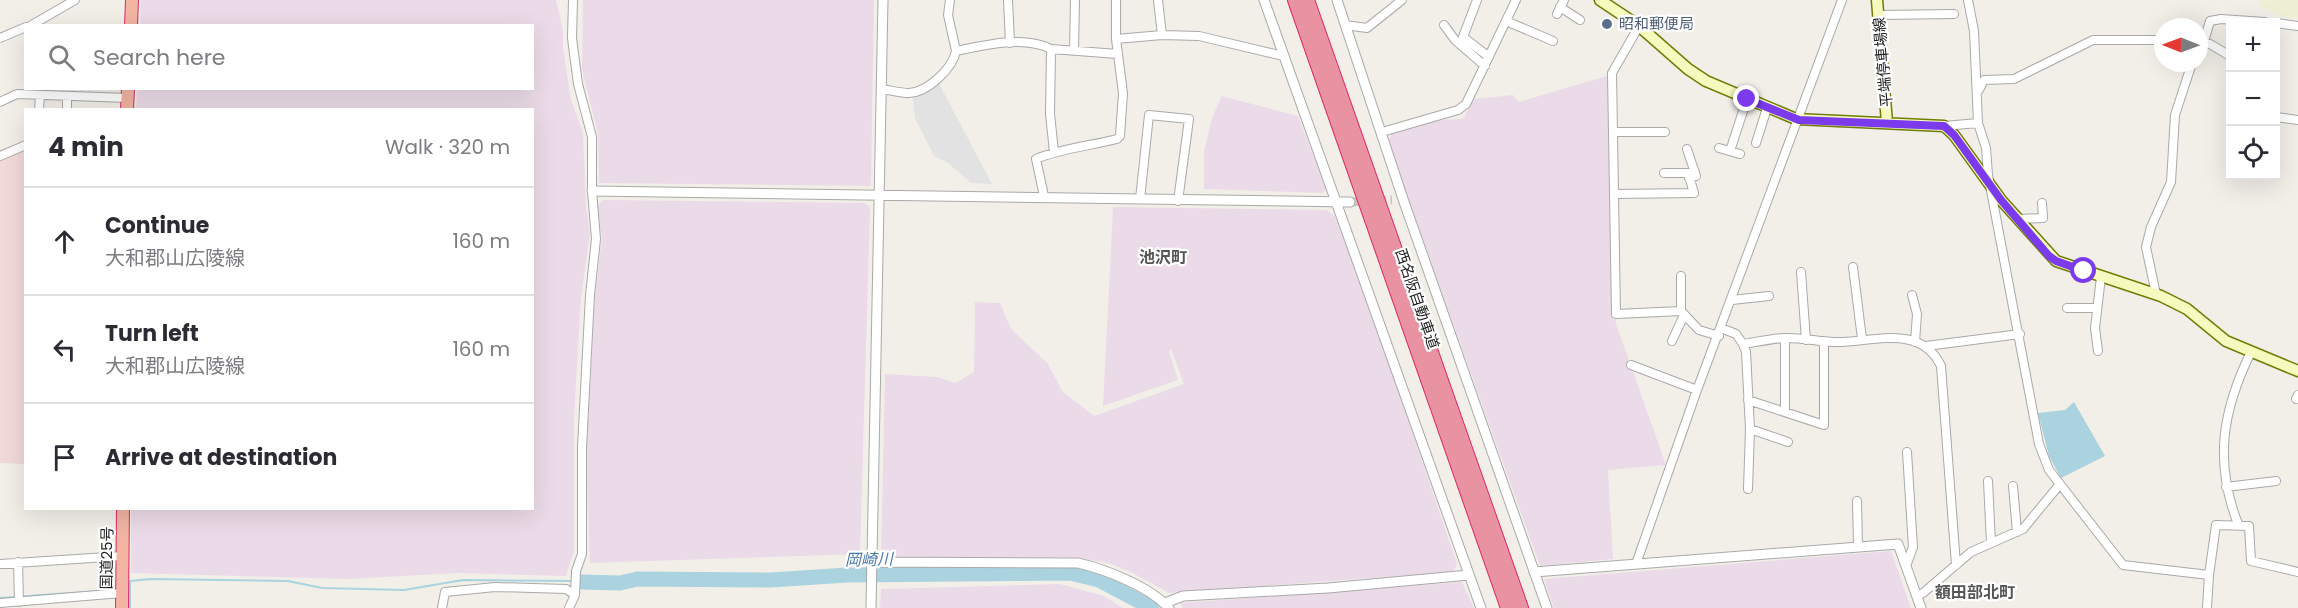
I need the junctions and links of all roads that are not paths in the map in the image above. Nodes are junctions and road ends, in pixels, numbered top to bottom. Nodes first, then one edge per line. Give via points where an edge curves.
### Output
1 (75, 0) edge
2 (132, 0) edge
3 (573, 0) edge
4 (883, 0) edge
5 (950, 0) edge
6 (1008, 0) edge
7 (1075, 0) edge
8 (1116, 0) edge
9 (1158, 0) edge
10 (1264, 0) edge
11 (1294, 0) edge
12 (1307, 0) edge
13 (1336, 0) edge
14 (1402, 0) edge
15 (1477, 0) edge
16 (1516, 0) edge
17 (1600, 0) edge
18 (1842, 0) edge
19 (1877, 0) edge
20 (1968, 0) edge
21 (1561, 7) edge
22 (1954, 14) dead end
23 (1879, 15) junction
24 (2226, 19) edge
25 (1581, 20) dead end
26 (1506, 21) junction
27 (33, 24) edge
28 (131, 24) edge
29 (2280, 24) edge
30 (1345, 25) junction
31 (1444, 25) dead end
32 (2298, 26) edge
33 (1639, 27) junction
34 (24, 28) edge
35 (2208, 28) edge
36 (1162, 35) junction
37 (0, 38) edge
38 (1116, 39) junction
39 (1553, 40) dead end
40 (2154, 40) edge
41 (1010, 43) junction
42 (2208, 43) edge
43 (1051, 49) junction
44 (1074, 50) junction
45 (956, 51) junction
46 (1118, 54) junction
47 (2226, 54) edge
48 (1283, 56) junction
49 (1489, 57) junction
50 (1485, 66) junction
51 (2189, 72) edge
52 (881, 89) junction
53 (1978, 93) junction
54 (40, 94) junction
55 (67, 96) junction
56 (128, 99) edge
57 (1747, 99) junction
58 (0, 102) edge
59 (39, 108) edge
60 (67, 108) edge
61 (1767, 108) junction
62 (2280, 118) edge
63 (1799, 120) junction
64 (2298, 120) edge
65 (1887, 123) junction
66 (1978, 123) junction
67 (1944, 126) junction
68 (1382, 132) junction
69 (1613, 132) junction
70 (1665, 132) dead end
71 (1756, 143) dead end
72 (24, 146) edge
73 (1719, 148) dead end
74 (1687, 149) dead end
75 (1730, 151) junction
76 (1054, 152) junction
77 (1740, 154) dead end
78 (0, 156) edge
79 (1664, 173) dead end
80 (1689, 178) junction
81 (1991, 188) junction
82 (592, 191) junction
83 (1614, 194) junction
84 (880, 195) junction
85 (1044, 196) junction
86 (1140, 199) junction
87 (1403, 199) junction
88 (1392, 200) tunnel mouth
89 (1178, 201) junction
90 (1350, 202) tunnel mouth
91 (1337, 203) junction
92 (2042, 203) dead end
93 (2018, 219) junction
94 (1853, 267) dead end
95 (1802, 272) dead end
96 (1681, 276) dead end
97 (2101, 277) junction
98 (2156, 294) junction
99 (1912, 295) dead end
100 (1769, 296) dead end
101 (1732, 300) junction
102 (2067, 308) dead end
103 (2097, 308) junction
104 (1683, 313) junction
105 (1720, 332) junction
106 (2020, 334) junction
107 (1785, 338) junction
108 (1862, 339) junction
109 (1806, 340) junction
110 (1672, 341) dead end
111 (1824, 341) junction
112 (1915, 342) junction
113 (1743, 344) junction
114 (1926, 346) junction
115 (2098, 351) dead end
116 (2251, 352) junction
117 (1630, 364) dead end
118 (2298, 371) edge
119 (1697, 390) junction
120 (1748, 400) junction
121 (1785, 412) junction
122 (1750, 429) junction
123 (1788, 442) dead end
124 (1907, 452) dead end
125 (1988, 481) dead end
126 (2276, 481) dead end
127 (2060, 484) junction
128 (2013, 486) dead end
129 (2226, 487) junction
130 (1748, 489) dead end
131 (1857, 501) dead end
132 (123, 510) edge
133 (2238, 524) junction
134 (2017, 532) junction
135 (1992, 543) junction
136 (1858, 546) junction
137 (122, 556) junction
138 (18, 562) junction
139 (0, 564) edge
140 (1636, 564) junction
141 (872, 565) junction
142 (1956, 565) junction
143 (1906, 566) junction
144 (1534, 572) junction
145 (2298, 573) edge
146 (1469, 575) junction
147 (2209, 575) junction
148 (122, 593) junction
149 (575, 593) junction
150 (1917, 595) junction
151 (19, 599) junction
152 (0, 603) edge
153 (1167, 606) edge
154 (122, 608) edge
155 (442, 608) edge
156 (568, 608) edge
157 (871, 608) edge
158 (1481, 608) edge
159 (1507, 608) edge
160 (1521, 608) edge
161 (1547, 608) edge
162 (1921, 608) edge
163 (2207, 608) edge

1 - 27 street
2 - 28 highway
3 - 82 street via 572,38 578,84 592,137
4 - 52 street
5 - 45 street via 948,15
6 - 41 street
7 - 44 street
8 - 38 street
9 - 36 street
10 - 48 street
11 - 159 highway, 西名阪自動車道
12 - 160 highway, 西名阪自動車道
13 - 30 street
14 - 30 street via 1367,28
15 - 49 street via 1463,37
16 - 26 street
17 - 33 main road
18 - 63 street
19 - 23 main road, 平端停車場線
20 - 53 street
21 - 25 street
22 - 23 street
23 - 65 main road, 平端停車場線
24 - 35 street via 2210,21
26 - 39 street
26 - 49 street
29 - 32 street
30 - 68 street
31 - 50 street
33 - 57 main road via 1688,69
33 - 69 street via 1612,74
34 - 37 street
36 - 38 street
36 - 48 street via 1199,36
38 - 46 street
40 - 53 street via 2086,42 2014,79 1984,80
41 - 43 street via 1043,44
41 - 45 street
42 - 47 street
43 - 44 street
43 - 76 street
44 - 46 street
45 - 52 street via 954,61 918,91
46 - 76 street via 1123,93 1120,136
48 - 91 street
49 - 50 street
50 - 68 street via 1461,108
51 - 98 street via 2175,115 2170,182 2146,247
52 - 84 street
53 - 66 street
54 - 55 street
54 - 58 street via 18,94
54 - 59 street
55 - 56 street
55 - 60 street
57 - 61 main road
57 - 75 street
61 - 63 main road
61 - 71 street
62 - 64 street
63 - 65 main road
63 - 101 street
65 - 67 main road
66 - 67 street
66 - 81 street
67 - 81 main road
68 - 87 street
69 - 70 street
69 - 83 street
72 - 78 street
73 - 75 street
74 - 80 street via 1695,176
75 - 77 street
76 - 85 street via 1036,159
79 - 80 street via 1688,173
80 - 83 street via 1694,193
81 - 93 main road
81 - 106 street
82 - 84 street
82 - 149 street via 597,239 582,447 582,554
83 - 104 street via 1616,314
84 - 85 street
84 - 141 street
85 - 86 street
86 - 89 street
86 - 89 street via 1149,115 1189,119
87 - 88 street
87 - 144 street
89 - 91 street
90 - 91 street
91 - 146 street
92 - 93 street via 2043,218
93 - 97 main road via 2056,261
94 - 108 street
95 - 109 street
96 - 104 street
97 - 98 main road
97 - 103 street
98 - 116 main road via 2187,309 2226,341
99 - 112 street via 1917,314
100 - 101 street
101 - 105 street
102 - 103 street
103 - 115 street
104 - 105 street via 1699,330
104 - 110 street
105 - 113 street via 1736,334
105 - 119 street
106 - 114 street
106 - 127 street via 2039,444 2049,470
107 - 109 street
107 - 113 street
107 - 121 street
108 - 111 street
108 - 112 street via 1893,337
109 - 111 street
111 - 121 street via 1824,425
112 - 114 street
113 - 120 street
114 - 142 street via 1935,352 1941,366
116 - 118 main road
116 - 129 street via 2224,433
117 - 119 street
119 - 140 street
120 - 121 street
120 - 122 street
122 - 123 street
122 - 130 street
124 - 143 street via 1913,547
125 - 135 street
126 - 129 street
127 - 134 street
127 - 147 street via 2123,565
128 - 134 street
129 - 133 street
131 - 136 street
132 - 137 highway, 国道25号
133 - 145 street via 2249,526 2252,561
133 - 147 street via 2217,525
134 - 135 street
135 - 142 street via 1971,552
136 - 140 street
136 - 143 street via 1898,544
137 - 138 street
137 - 148 highway, 国道25号
138 - 139 street
138 - 151 street
140 - 144 street
141 - 153 street via 1078,562 1123,579
141 - 157 street
142 - 150 street
143 - 150 street
144 - 161 street
146 - 153 street via 1183,596
146 - 158 street
147 - 163 street
148 - 151 street
148 - 154 highway, 国道25号
149 - 155 street via 566,589 495,587 445,592
149 - 156 street
150 - 162 street
151 - 152 street

